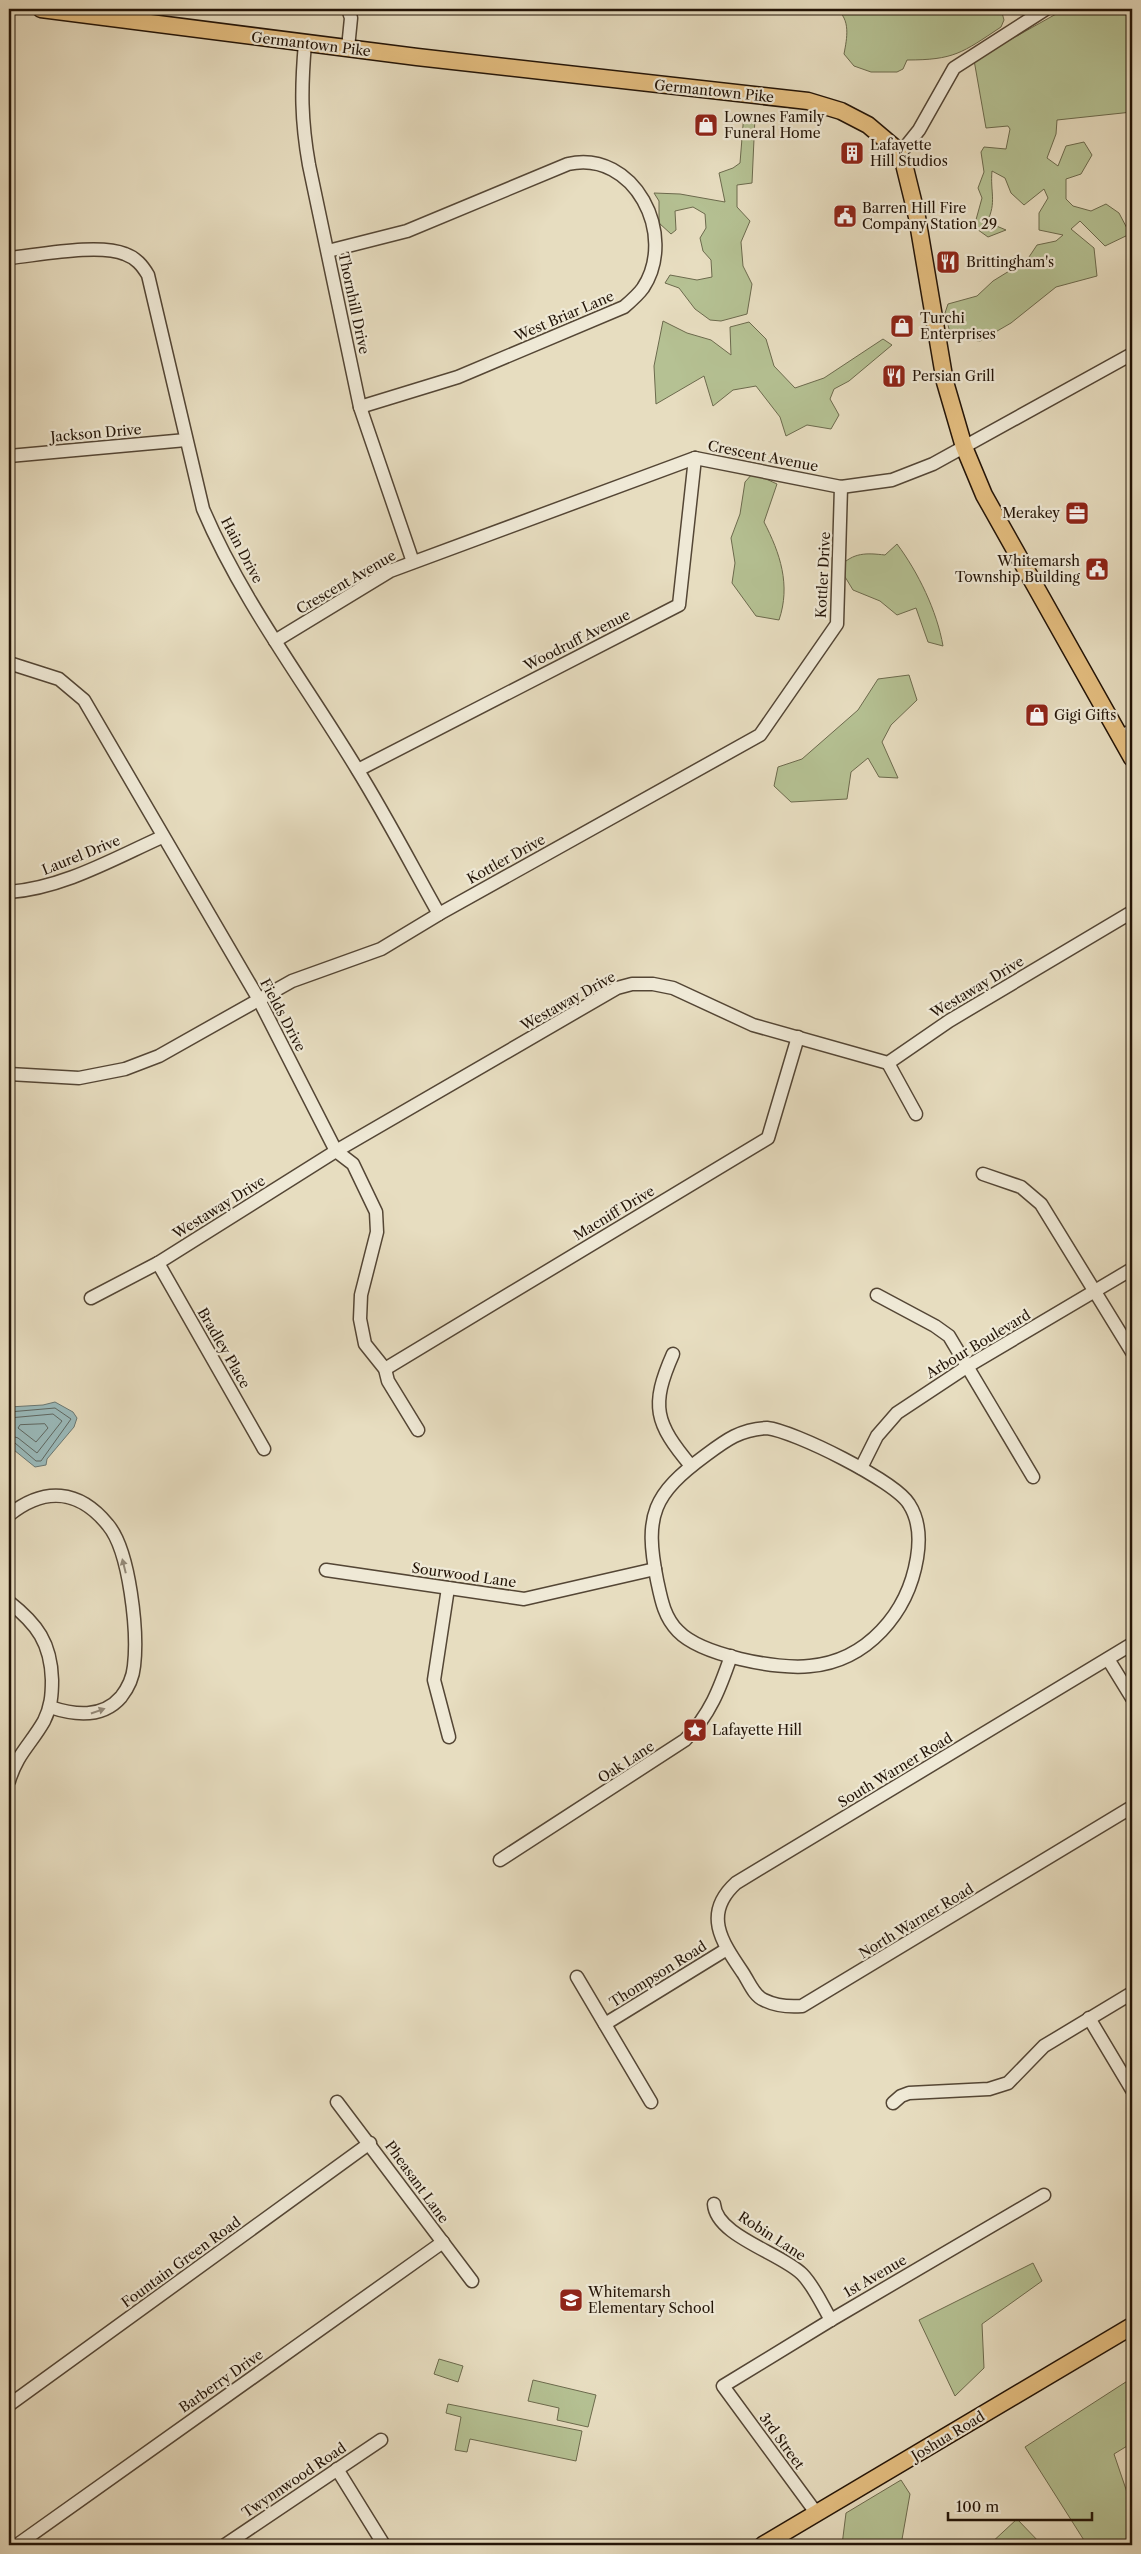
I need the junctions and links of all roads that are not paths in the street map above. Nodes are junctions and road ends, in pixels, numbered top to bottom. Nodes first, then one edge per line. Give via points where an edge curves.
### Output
1 (41, 9) edge
2 (348, 9) edge
3 (1046, 9) edge
4 (305, 43) junction
5 (348, 48) junction
6 (899, 155) junction
7 (328, 251) junction
8 (9, 258) edge
9 (1132, 354) edge
10 (360, 407) junction
11 (186, 440) junction
12 (964, 447) junction
13 (9, 456) edge
14 (695, 458) junction
15 (842, 487) junction
16 (413, 562) junction
17 (275, 640) junction
18 (9, 663) edge
19 (1126, 733) edge
20 (1132, 758) edge
21 (358, 770) junction
22 (162, 837) junction
23 (9, 892) edge
24 (1132, 912) edge
25 (439, 914) junction
26 (258, 998) junction
27 (798, 1037) junction
28 (888, 1063) junction
29 (9, 1074) edge
30 (916, 1114) dead end
31 (336, 1151) junction
32 (983, 1174) dead end
33 (158, 1263) junction
34 (1132, 1268) edge
35 (1094, 1291) junction
36 (877, 1294) dead end
37 (92, 1298) dead end
38 (1132, 1352) edge
39 (673, 1354) dead end
40 (968, 1366) junction
41 (385, 1368) junction
42 (418, 1430) dead end
43 (264, 1449) dead end
44 (691, 1466) junction
45 (861, 1468) junction
46 (1033, 1477) dead end
47 (9, 1516) edge
48 (655, 1568) junction
49 (326, 1570) dead end
50 (448, 1588) junction
51 (9, 1602) edge
52 (1132, 1644) edge
53 (730, 1656) junction
54 (1108, 1659) junction
55 (1132, 1698) edge
56 (50, 1707) junction
57 (449, 1737) dead end
58 (9, 1781) edge
59 (1132, 1807) edge
60 (500, 1860) dead end
61 (727, 1949) junction
62 (576, 1977) dead end
63 (1132, 1994) edge
64 (1090, 2018) junction
65 (605, 2024) junction
66 (1132, 2090) edge
67 (337, 2102) dead end
68 (651, 2102) dead end
69 (893, 2103) dead end
70 (370, 2143) junction
71 (1044, 2195) dead end
72 (714, 2204) dead end
73 (443, 2242) junction
74 (472, 2281) dead end
75 (830, 2320) junction
76 (1132, 2326) edge
77 (723, 2386) joint
78 (9, 2405) edge
79 (381, 2440) dead end
80 (337, 2469) junction
81 (817, 2514) junction
82 (17, 2545) edge
83 (225, 2545) edge
84 (384, 2545) edge
85 (763, 2545) edge

1 - 4 main road, Germantown Pike
2 - 5 street via 351,18
3 - 6 street via 954,68 919,130
4 - 5 main road, Germantown Pike
4 - 7 street, Thornhill Drive via 300,92 304,137
5 - 6 main road, Germantown Pike via 808,101 862,121
6 - 12 main road, Germantown Pike via 917,217 945,382
7 - 10 street, Thornhill Drive
7 - 10 street, West Briar Lane via 407,231 580,162 600,164 627,178 642,198 653,223 654,248 650,272 644,287 624,307 458,377
8 - 11 street, Hain Drive via 105,249 126,254 142,265 148,274
9 - 12 street, Crescent Avenue
10 - 16 street, Thornhill Drive
11 - 13 street, Jackson Drive
11 - 17 street, Hain Drive via 203,508 217,541
12 - 15 street, Crescent Avenue via 912,474
12 - 19 main road, Germantown Pike via 984,495
14 - 15 street, Crescent Avenue
14 - 16 street, Crescent Avenue
14 - 21 street, Woodruff Avenue via 679,605
15 - 25 street, Kottler Drive via 837,624 760,735
16 - 17 street, Crescent Avenue via 390,571
17 - 21 street, Hain Drive
18 - 22 street, Fields Drive via 59,679 84,700
19 - 20 main road, Germantown Pike
21 - 25 street, Hain Drive
22 - 23 street, Laurel Drive via 65,879 34,890
22 - 26 street, Fields Drive
24 - 28 street, Westaway Drive via 949,1021
25 - 26 street, Kottler Drive via 381,949 292,981
26 - 29 street, Kottler Drive via 159,1056 125,1069 79,1078
26 - 31 street, Fields Drive
27 - 28 street, Westaway Drive
27 - 31 street, Westaway Drive via 753,1025 673,988 632,984 609,993
27 - 41 street, Macniff Drive via 768,1138
28 - 30 street
31 - 33 street, Westaway Drive
31 - 41 street, Fields Drive via 353,1164 376,1212 377,1232 361,1295 360,1319 364,1344
32 - 35 street via 1013,1183 1035,1197
33 - 37 street, Westaway Drive
33 - 43 street, Bradley Place
34 - 35 street, Arbour Boulevard
35 - 38 street
35 - 40 street, Arbour Boulevard
36 - 40 street via 942,1330
39 - 44 street via 660,1384 661,1419 666,1434
40 - 45 street, Arbour Boulevard via 897,1413 877,1436
40 - 46 street
41 - 42 street, Fields Drive via 388,1381
44 - 45 street via 732,1435 767,1428 791,1434
44 - 48 street via 665,1492 653,1516 650,1542
45 - 53 street via 908,1502 918,1525 919,1551 913,1581 896,1614 870,1641 827,1664 778,1667
56 -> 47 street via 89,1714 106,1709 120,1698 134,1667 135,1633 130,1590 120,1550 109,1526 85,1504 61,1495 39,1498
48 - 50 street, Sourwood Lane via 524,1599
48 - 53 street via 662,1605 677,1630 686,1639
49 - 50 street, Sourwood Lane
50 - 57 street via 434,1680
51 - 56 street via 36,1627 46,1645 51,1660
52 - 54 street, South Warner Road
53 - 60 street, Oak Lane via 714,1702 686,1740
54 - 55 street
54 - 61 street, South Warner Road via 736,1883 724,1895 717,1912
56 - 58 street via 15,1761
59 - 61 street, North Warner Road via 802,2006 777,2005 759,1997
61 - 65 street, Thompson Road
62 - 65 street, Thompson Road
63 - 64 street
64 - 66 street
64 - 69 street via 1044,2046 1008,2083 989,2089 909,2093
65 - 68 street, Thompson Road
67 - 70 street, Pheasant Lane
70 - 73 street, Pheasant Lane
70 - 78 street, Fountain Green Road
71 - 75 street, 1st Avenue
72 - 75 street, Robin Lane via 718,2216 732,2229 752,2244 784,2260 808,2280
73 - 74 street, Pheasant Lane
73 - 82 street, Barberry Drive
75 - 77 street, 1st Avenue
76 - 81 main road, Joshua Road
77 - 81 street, 3rd Street
79 - 80 street, Twynnwood Road
80 - 83 street, Twynnwood Road
80 - 84 street
81 - 85 main road, Joshua Road

